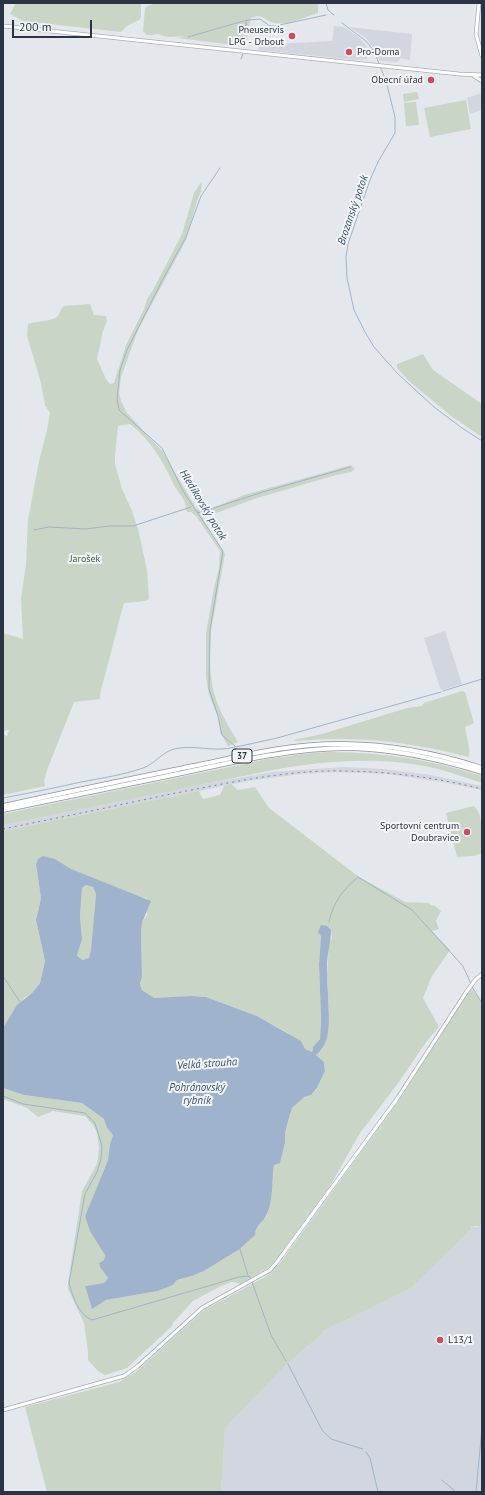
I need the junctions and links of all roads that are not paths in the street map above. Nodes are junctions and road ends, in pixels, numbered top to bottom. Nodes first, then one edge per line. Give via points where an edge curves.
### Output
1 (480, 3) edge
2 (3, 26) edge
3 (482, 56) edge
4 (468, 75) junction
5 (482, 78) edge
6 (482, 768) edge
7 (482, 772) edge
8 (3, 806) edge
9 (3, 810) edge
10 (482, 974) edge
11 (3, 1410) edge

1 - 3 street via 476,34
2 - 4 street
4 - 5 street
4 - 5 street
6 - 8 highway, 37 via 434,754 392,747 320,744 262,752
7 - 9 highway, 37 via 396,752 353,748 311,749 260,757
10 - 11 street via 471,985 396,1099 270,1270 202,1308 124,1376

